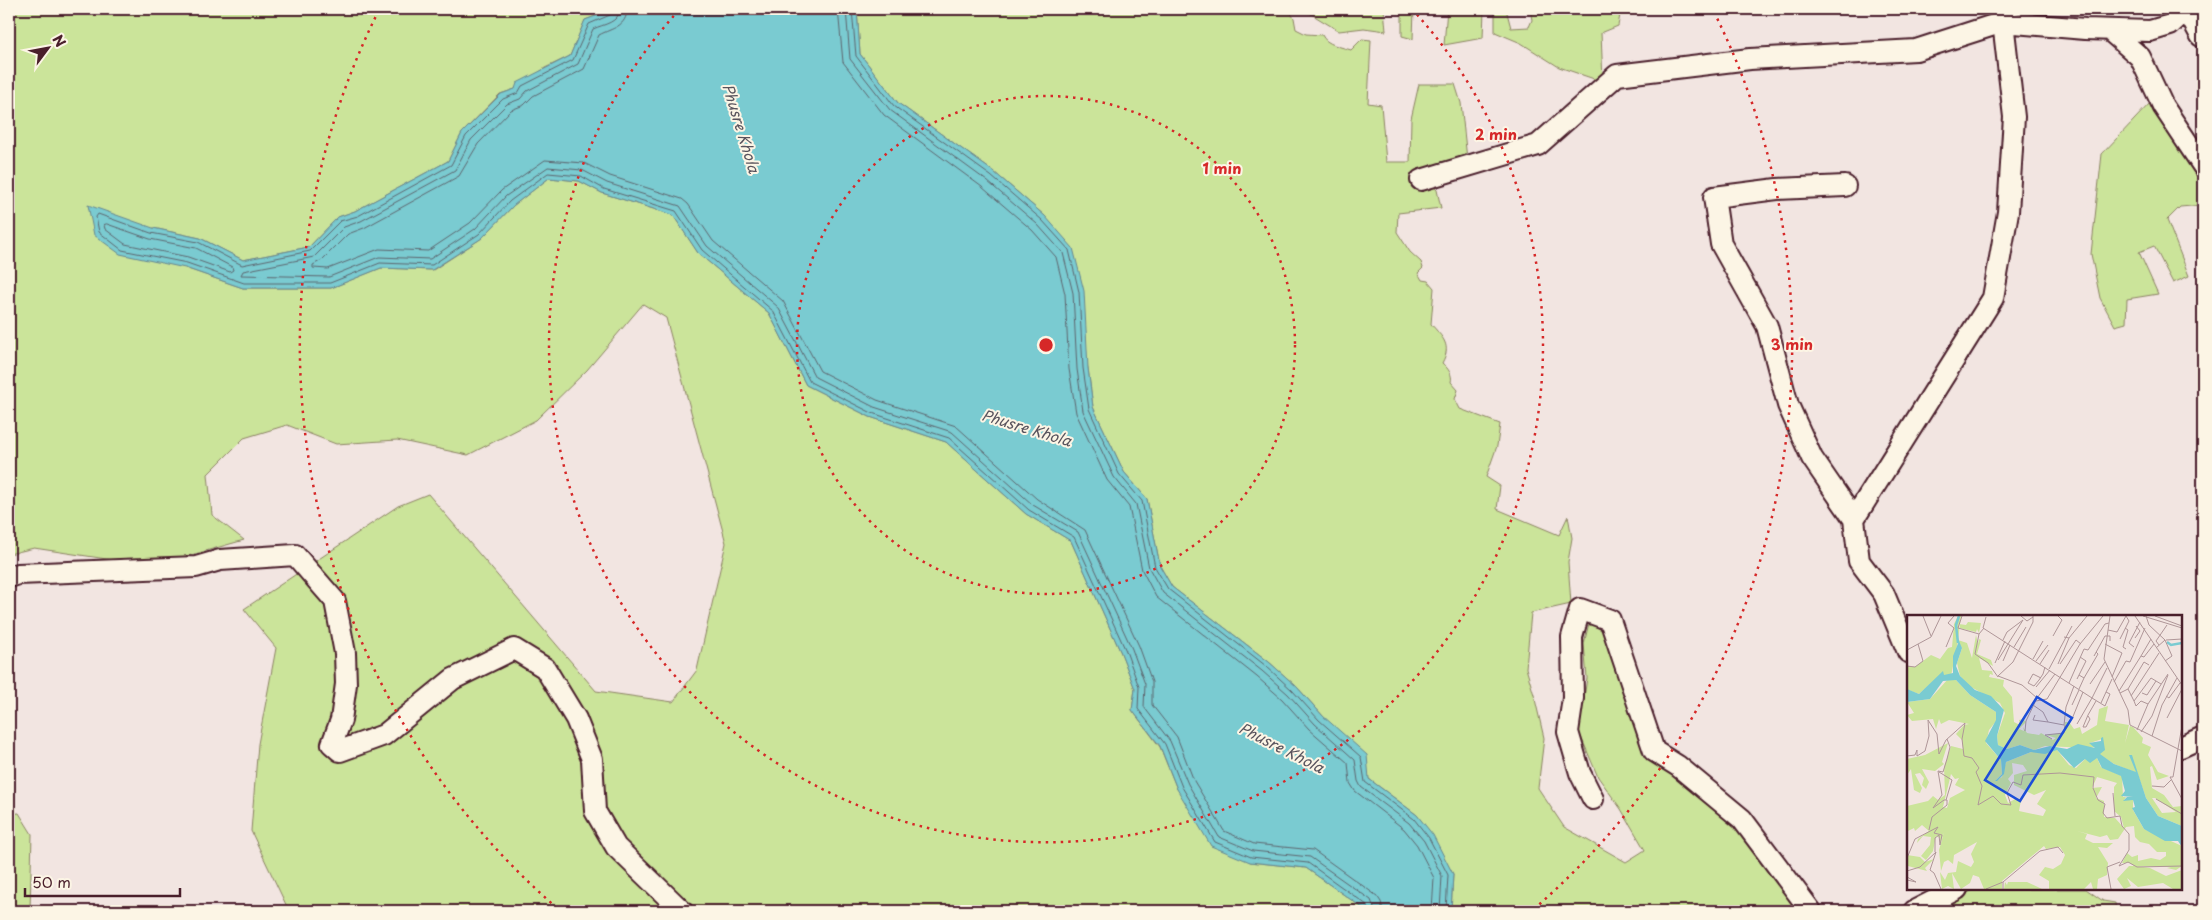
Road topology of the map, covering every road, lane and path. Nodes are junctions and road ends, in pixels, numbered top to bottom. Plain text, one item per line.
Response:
1 (2187, 9) edge
2 (2003, 22) junction
3 (2109, 30) junction
4 (2203, 37) edge
5 (2203, 166) edge
6 (1421, 180) dead end
7 (1845, 186) dead end
8 (1854, 519) junction
9 (9, 577) edge
10 (1907, 650) edge
11 (2203, 737) edge
12 (2182, 747) edge
13 (1593, 799) dead end
14 (1955, 890) edge
15 (682, 911) edge
16 (1811, 911) edge
17 (1914, 911) edge

1 - 3 street
1 - 4 street
2 - 3 street
2 - 6 street
2 - 8 street
3 - 5 street
7 - 8 street
8 - 10 street
9 - 15 street
11 - 12 street
13 - 16 street
14 - 17 street

